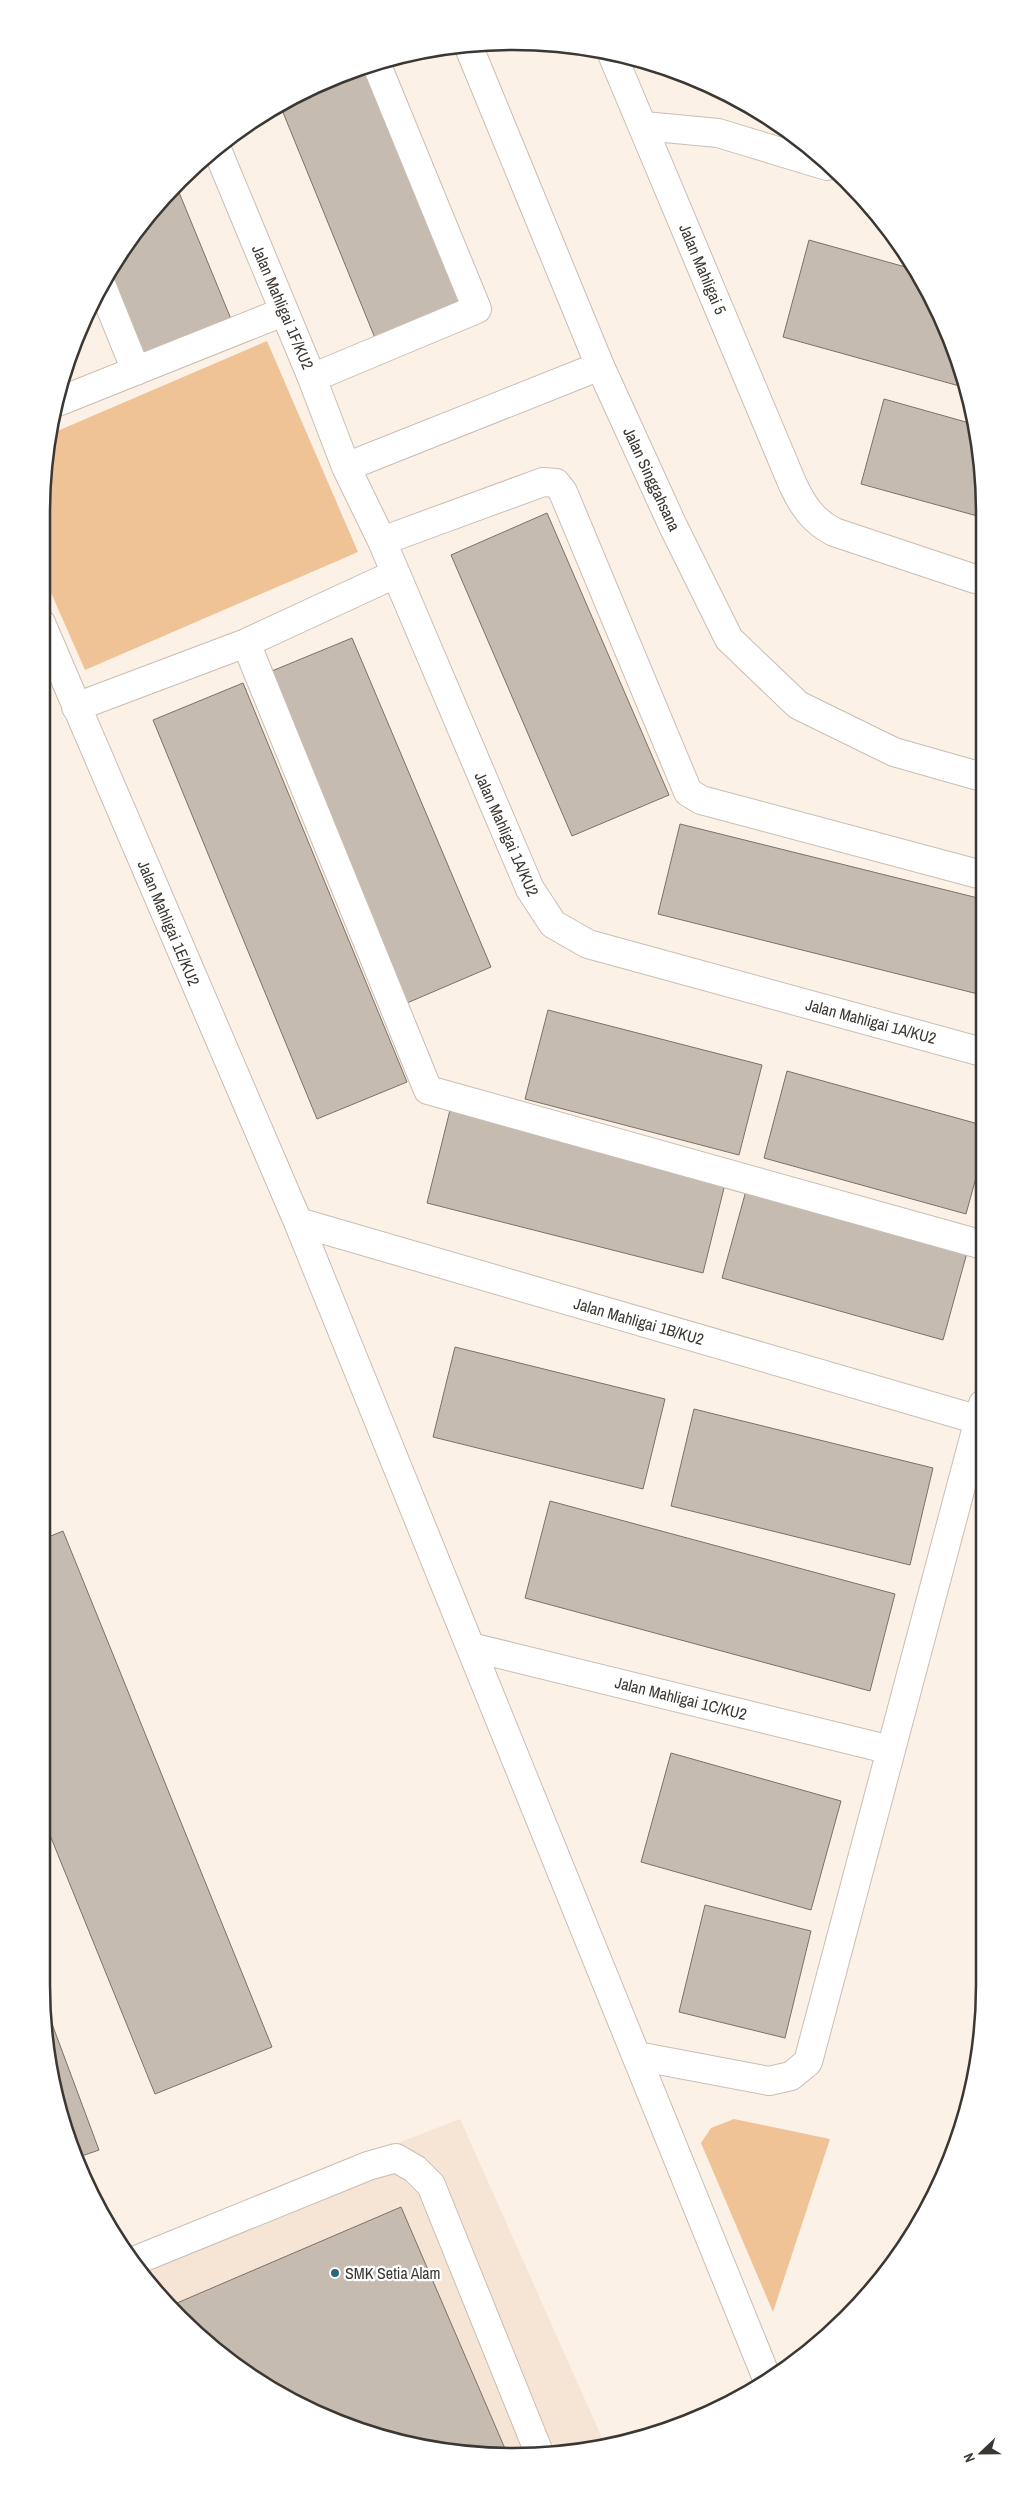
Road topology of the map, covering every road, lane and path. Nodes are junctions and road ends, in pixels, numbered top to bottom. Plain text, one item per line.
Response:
1 (471, 52) edge
2 (616, 62) edge
3 (379, 70) edge
4 (644, 126) junction
5 (219, 156) edge
6 (815, 162) edge
7 (105, 294) edge
8 (283, 312) junction
9 (600, 366) junction
10 (136, 371) junction
11 (312, 378) junction
12 (65, 399) edge
13 (346, 467) junction
14 (382, 541) junction
15 (395, 574) junction
16 (976, 579) edge
17 (246, 643) junction
18 (50, 645) edge
19 (76, 708) junction
20 (976, 775) edge
21 (976, 873) edge
22 (976, 1050) edge
23 (298, 1222) junction
24 (976, 1243) edge
25 (976, 1411) edge
26 (976, 1431) edge
27 (471, 1647) junction
28 (891, 1750) junction
29 (637, 2056) junction
30 (140, 2259) edge
31 (765, 2373) edge
32 (537, 2447) edge

1 - 9 street, Jalan Singgahsana
2 - 4 street, Jalan Mahligai 5
3 - 11 street
4 - 6 street
4 - 16 street, Jalan Mahligai 5
5 - 8 street, Jalan Mahligai 1F/KU2
7 - 10 street
8 - 10 street
8 - 11 street, Jalan Mahligai 1F/KU2
9 - 13 street
9 - 20 street, Jalan Singgahsana
10 - 12 street
11 - 13 street, Jalan Mahligai 1F/KU2
13 - 14 street, Jalan Mahligai 1A/KU2
14 - 15 street, Jalan Mahligai 1A/KU2
14 - 21 street
15 - 17 street
15 - 22 street, Jalan Mahligai 1A/KU2
17 - 19 street
17 - 24 street
18 - 19 street, Jalan Mahligai 1E/KU2
19 - 23 street, Jalan Mahligai 1E/KU2
23 - 25 street, Jalan Mahligai 1B/KU2
23 - 27 street, Jalan Mahligai 1E/KU2
26 - 28 street
27 - 28 street, Jalan Mahligai 1C/KU2
27 - 29 street, Jalan Mahligai 1E/KU2
28 - 29 street
29 - 31 street, Jalan Mahligai 1E/KU2
30 - 32 street

